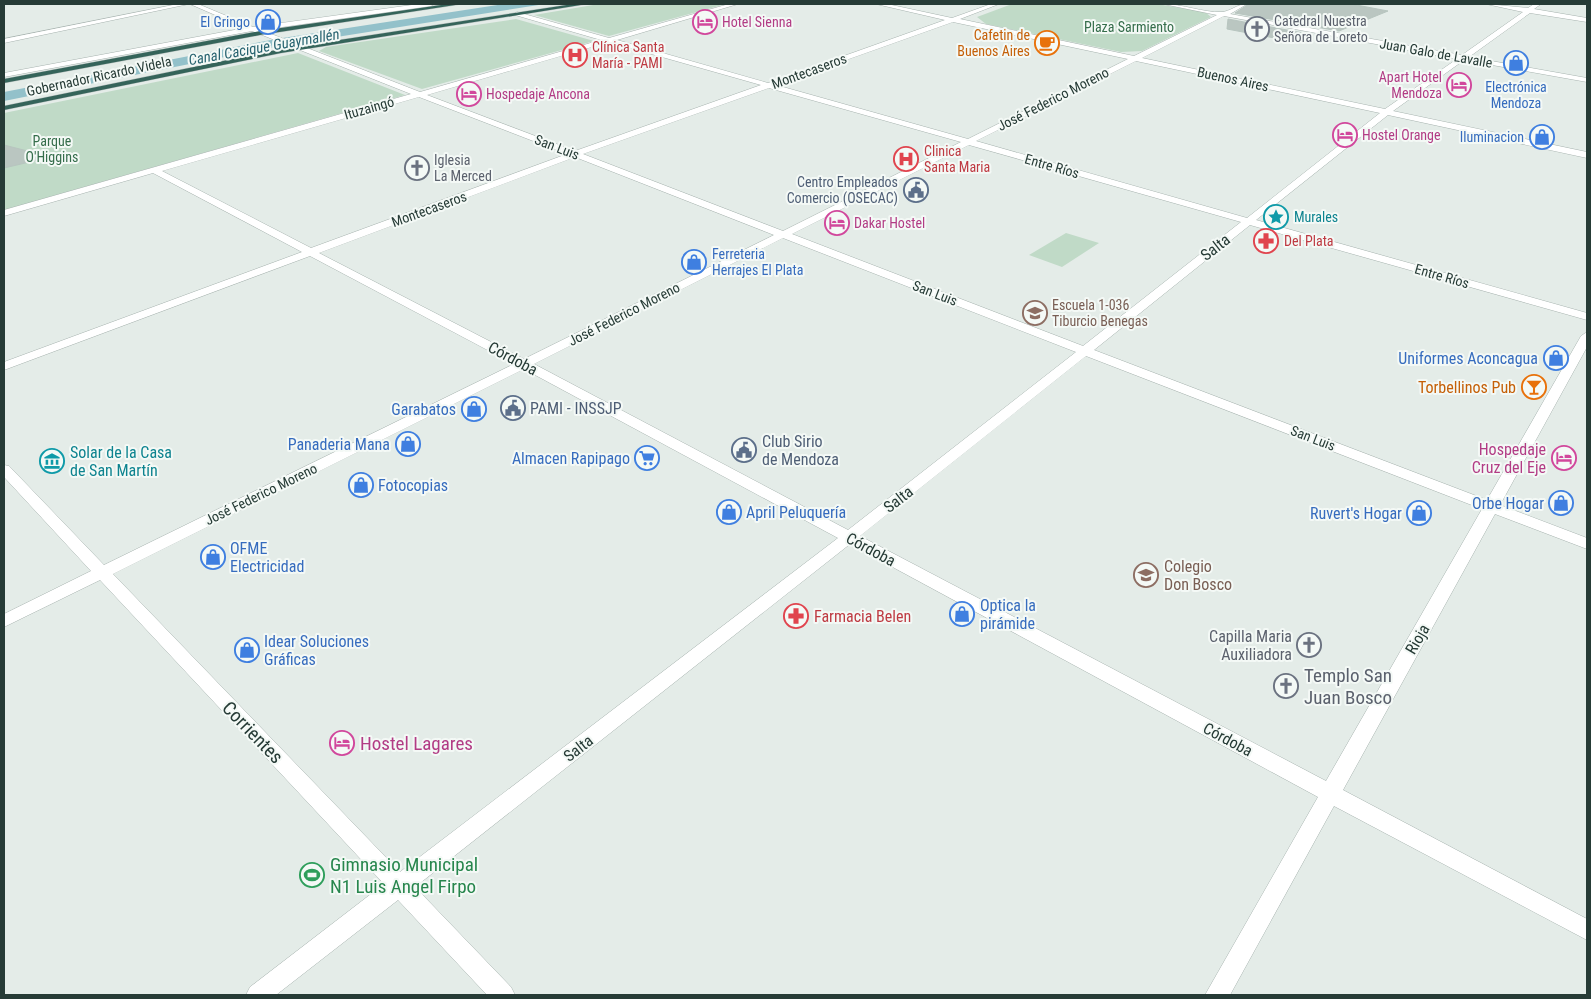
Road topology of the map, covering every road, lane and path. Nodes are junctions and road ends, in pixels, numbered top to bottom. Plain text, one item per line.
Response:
1 (186, 4) edge
2 (192, 4) edge
3 (431, 4) edge
4 (459, 4) edge
5 (584, 4) edge
6 (735, 4) edge
7 (879, 4) edge
8 (996, 4) edge
9 (1166, 4) edge
10 (1244, 4) edge
11 (1489, 4) edge
12 (1534, 7) edge
13 (517, 14) junction
14 (1223, 14) junction
15 (953, 19) junction
16 (1587, 20) edge
17 (251, 29) junction
18 (260, 33) junction
19 (606, 40) junction
20 (4, 41) edge
21 (286, 43) junction
22 (1135, 58) junction
23 (1465, 58) junction
24 (4, 75) edge
25 (1587, 80) edge
26 (4, 81) edge
27 (768, 86) junction
28 (419, 94) junction
29 (4, 108) edge
30 (1387, 112) junction
31 (966, 142) junction
32 (576, 154) junction
33 (1587, 155) edge
34 (152, 170) junction
35 (4, 213) edge
36 (1248, 221) junction
37 (782, 234) junction
38 (311, 253) junction
39 (1587, 316) edge
40 (1587, 336) edge
41 (1085, 350) junction
42 (524, 364) junction
43 (4, 366) edge
44 (4, 468) edge
45 (1492, 507) junction
46 (849, 537) junction
47 (1587, 544) edge
48 (101, 573) junction
49 (4, 621) edge
50 (1329, 793) junction
51 (400, 886) junction
52 (1587, 930) edge
53 (258, 995) edge
54 (503, 995) edge
55 (1217, 995) edge

1 - 20 street
2 - 17 street, San Luis
3 - 17 street
4 - 18 highway, Gobernador Ricardo Videla
5 - 13 highway, Gobernador Ricardo Videla
6 - 19 street, Ituzaingó
7 - 15 street, Buenos Aires
8 - 15 street, Montecaseros
9 - 14 street, Juan Galo de Lavalle
10 - 14 street, José Federico Moreno
11 - 12 street
12 - 16 street
12 - 23 street, Salta
13 - 19 street, Entre Ríos
13 - 21 highway, Gobernador Ricardo Videla
14 - 22 street, José Federico Moreno
14 - 23 street, Juan Galo de Lavalle
15 - 22 street, Buenos Aires
15 - 27 street, Montecaseros
17 - 18 street, San Luis
17 - 24 street
18 - 21 street, San Luis
18 - 26 highway, Gobernador Ricardo Videla
19 - 27 street, Entre Ríos
19 - 28 street, Ituzaingó
21 - 28 street, San Luis
21 - 29 highway, Gobernador Ricardo Videla
22 - 30 street, Buenos Aires
22 - 31 street, José Federico Moreno
23 - 25 street, Juan Galo de Lavalle
23 - 30 street, Salta
27 - 31 street, Entre Ríos
27 - 32 street, Montecaseros
28 - 32 street, San Luis
28 - 34 street, Ituzaingó
30 - 33 street, Buenos Aires
30 - 36 street, Salta
31 - 36 street, Entre Ríos
31 - 37 street, José Federico Moreno
32 - 37 street, San Luis
32 - 38 street, Montecaseros
34 - 35 street, Ituzaingó
34 - 38 street, Córdoba
36 - 39 street, Entre Ríos
36 - 41 street, Salta
37 - 41 street, San Luis
37 - 42 street, José Federico Moreno
38 - 42 street, Córdoba
38 - 43 street, Montecaseros
40 - 45 street, Rioja
41 - 45 street, San Luis
41 - 46 street, Salta
42 - 46 street, Córdoba
42 - 48 street, José Federico Moreno
44 - 48 street, Corrientes
45 - 47 street, San Luis
45 - 50 street, Rioja
46 - 50 street, Córdoba
46 - 51 street, Salta
48 - 49 street, José Federico Moreno
48 - 51 street, Corrientes
50 - 52 street, Córdoba
50 - 55 street, Rioja
51 - 53 street, Salta
51 - 54 street, Corrientes

